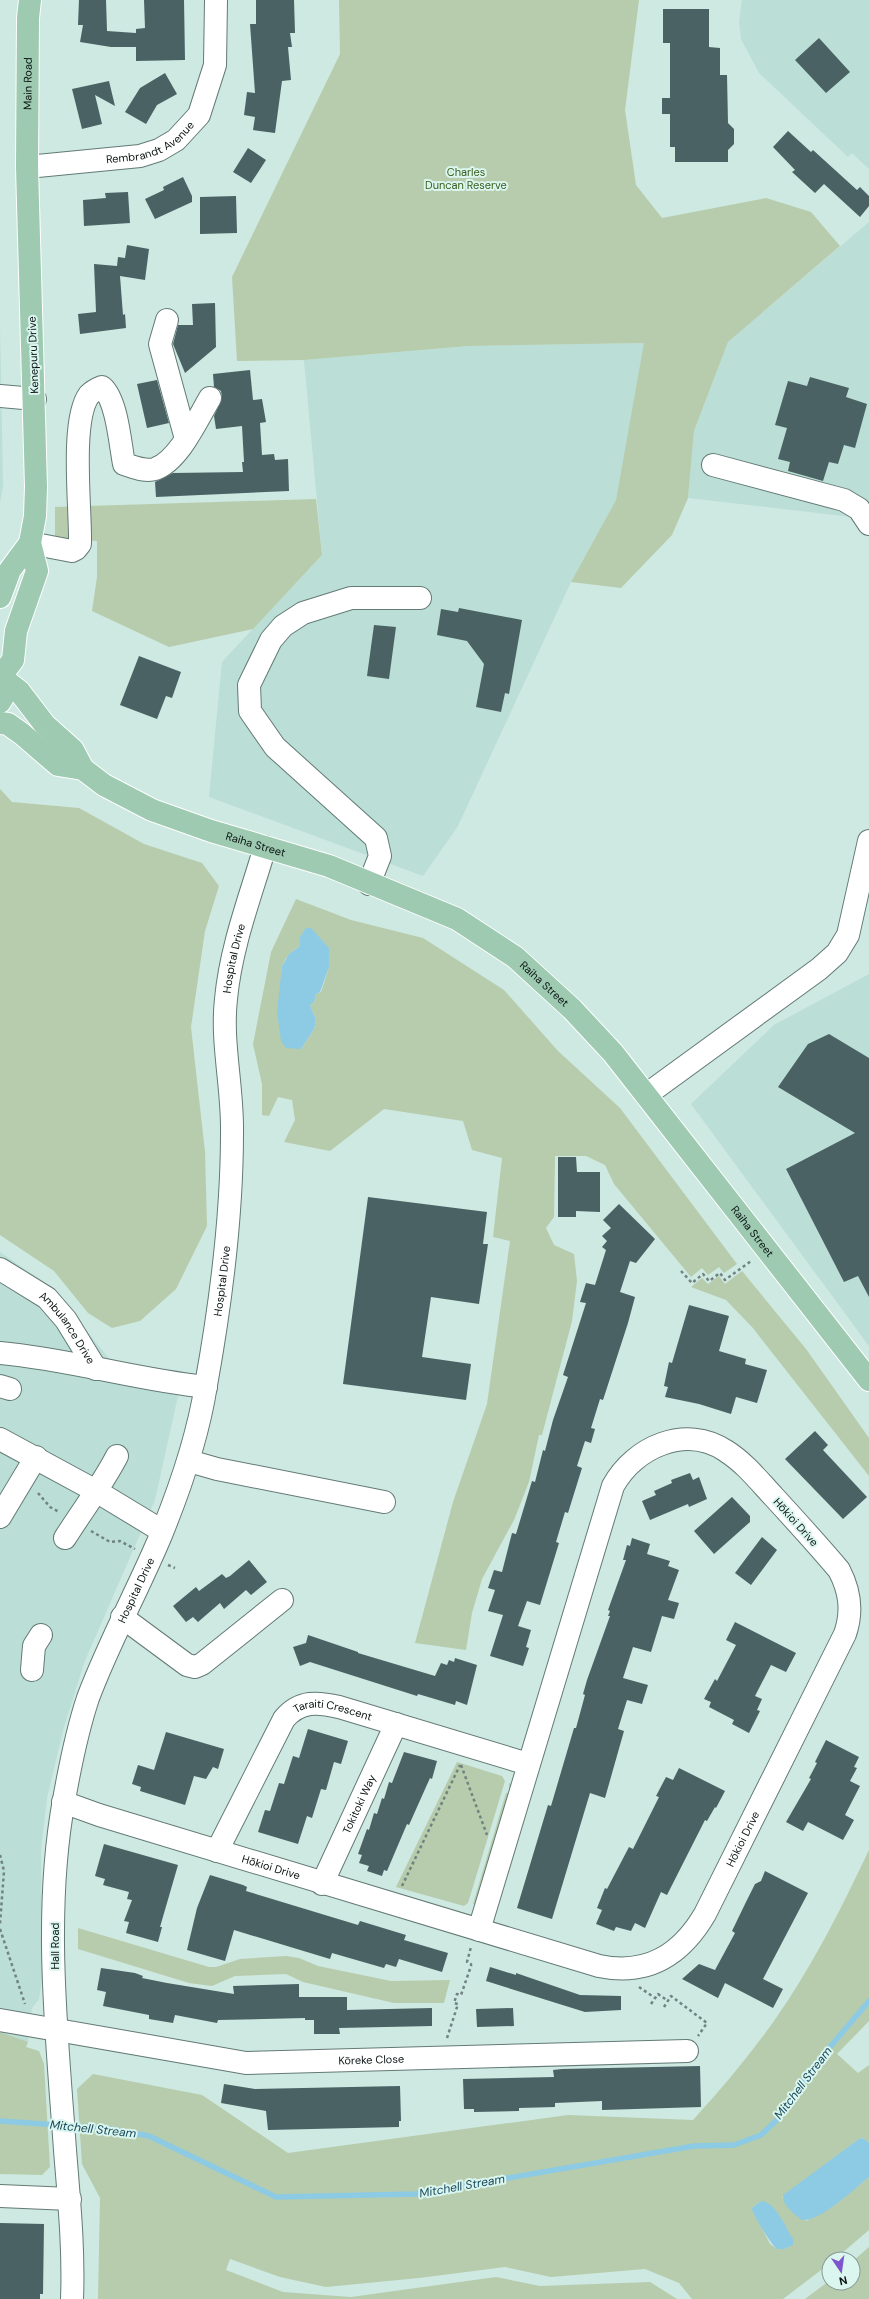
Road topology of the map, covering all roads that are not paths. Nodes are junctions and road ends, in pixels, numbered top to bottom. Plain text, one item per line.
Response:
1 (30, 0) edge
2 (216, 0) edge
3 (27, 168) junction
4 (167, 320) dead end
5 (0, 396) edge
6 (210, 398) dead end
7 (35, 399) junction
8 (186, 439) junction
9 (713, 465) dead end
10 (869, 524) edge
11 (30, 542) junction
12 (0, 597) edge
13 (420, 598) dead end
14 (3, 674) edge
15 (0, 702) edge
16 (0, 723) edge
17 (83, 770) junction
18 (869, 841) edge
19 (265, 847) junction
20 (369, 884) junction
21 (646, 1095) junction
22 (0, 1269) edge
23 (0, 1353) edge
24 (96, 1369) junction
25 (869, 1380) edge
26 (206, 1387) junction
27 (0, 1439) edge
28 (117, 1456) dead end
29 (36, 1458) junction
30 (189, 1461) junction
31 (96, 1491) junction
32 (384, 1502) dead end
33 (4, 1518) edge
34 (162, 1531) junction
35 (65, 1538) dead end
36 (282, 1600) dead end
37 (122, 1617) junction
38 (41, 1634) dead end
39 (32, 1670) dead end
40 (89, 1696) joint
41 (396, 1724) junction
42 (528, 1764) junction
43 (63, 1802) junction
44 (217, 1851) junction
45 (322, 1884) junction
46 (475, 1940) junction
47 (0, 2020) edge
48 (58, 2030) junction
49 (687, 2051) road end
50 (0, 2196) edge
51 (70, 2199) junction
52 (72, 2299) edge

1 - 3 main road, Main Road
2 - 3 street, Rembrandt Avenue
3 - 7 main road, Kenepuru Drive
4 - 8 street
5 - 7 street
6 - 8 street
7 - 11 main road, Kenepuru Drive
8 - 11 street
9 - 10 street
11 - 12 main road, Kenepuru Drive
11 - 14 main road, Kenepuru Drive
13 - 20 street
14 - 15 main road, Kenepuru Drive
14 - 17 main road, Raiha Street
16 - 17 main road, Raiha Street
17 - 19 main road, Raiha Street
18 - 21 street
19 - 20 main road, Raiha Street
19 - 26 street, Hospital Drive
20 - 21 main road, Raiha Street
21 - 25 main road, Raiha Street
22 - 24 street, Ambulance Drive
23 - 24 street
24 - 26 street, Ambulance Drive
26 - 30 street, Hospital Drive
27 - 29 street
28 - 31 street
29 - 31 street
29 - 33 street
30 - 32 street
30 - 34 street, Hospital Drive
31 - 34 street
31 - 35 street
34 - 37 street, Hospital Drive
36 - 37 street
37 - 40 street, Hospital Drive
38 - 39 street
40 - 43 street, Hall Road
41 - 42 street, Taraiti Crescent
41 - 44 street, Taraiti Crescent
41 - 45 street, Tokitoki Way
42 - 46 street, Hōkioi Drive
42 - 46 street, Hōkioi Drive
43 - 44 street, Hōkioi Drive
43 - 48 street, Hall Road
44 - 45 street, Hōkioi Drive
45 - 46 street, Hōkioi Drive
47 - 48 street, Kōreke Close
48 - 49 street, Kōreke Close
48 - 51 street, Hall Road
50 - 51 street
51 - 52 street, Hall Road

